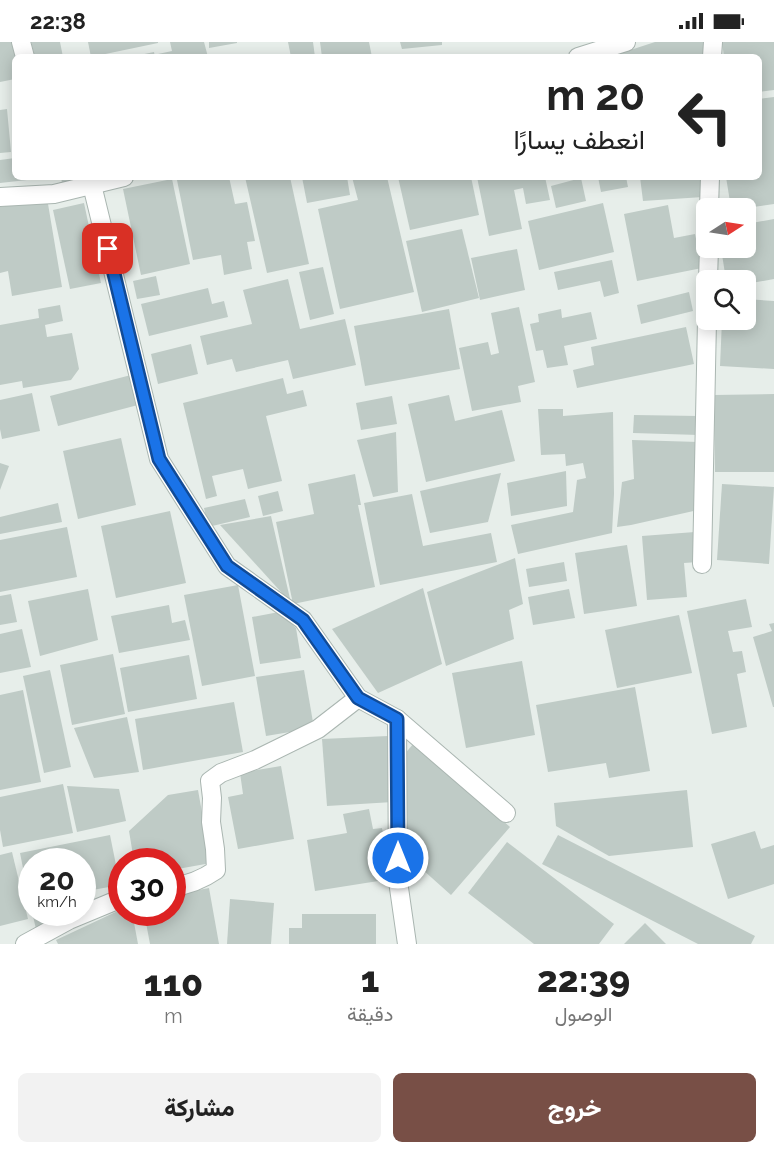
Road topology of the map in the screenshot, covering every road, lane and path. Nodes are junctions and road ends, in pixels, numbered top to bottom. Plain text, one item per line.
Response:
1 (626, 42) edge
2 (588, 54) edge
3 (112, 180) edge
4 (710, 180) edge
5 (52, 185) edge
6 (92, 185) junction
7 (0, 197) edge
8 (709, 198) edge
9 (707, 330) edge
10 (702, 564) dead end
11 (358, 698) junction
12 (397, 719) junction
13 (506, 813) dead end
14 (186, 885) edge
15 (108, 904) edge
16 (25, 944) edge
17 (407, 944) edge

1 - 2 street
3 - 6 street
4 - 8 street
5 - 6 street
5 - 7 street
6 - 11 street
9 - 10 street
11 - 12 street
11 - 14 street
12 - 13 street
12 - 17 street
15 - 16 street

